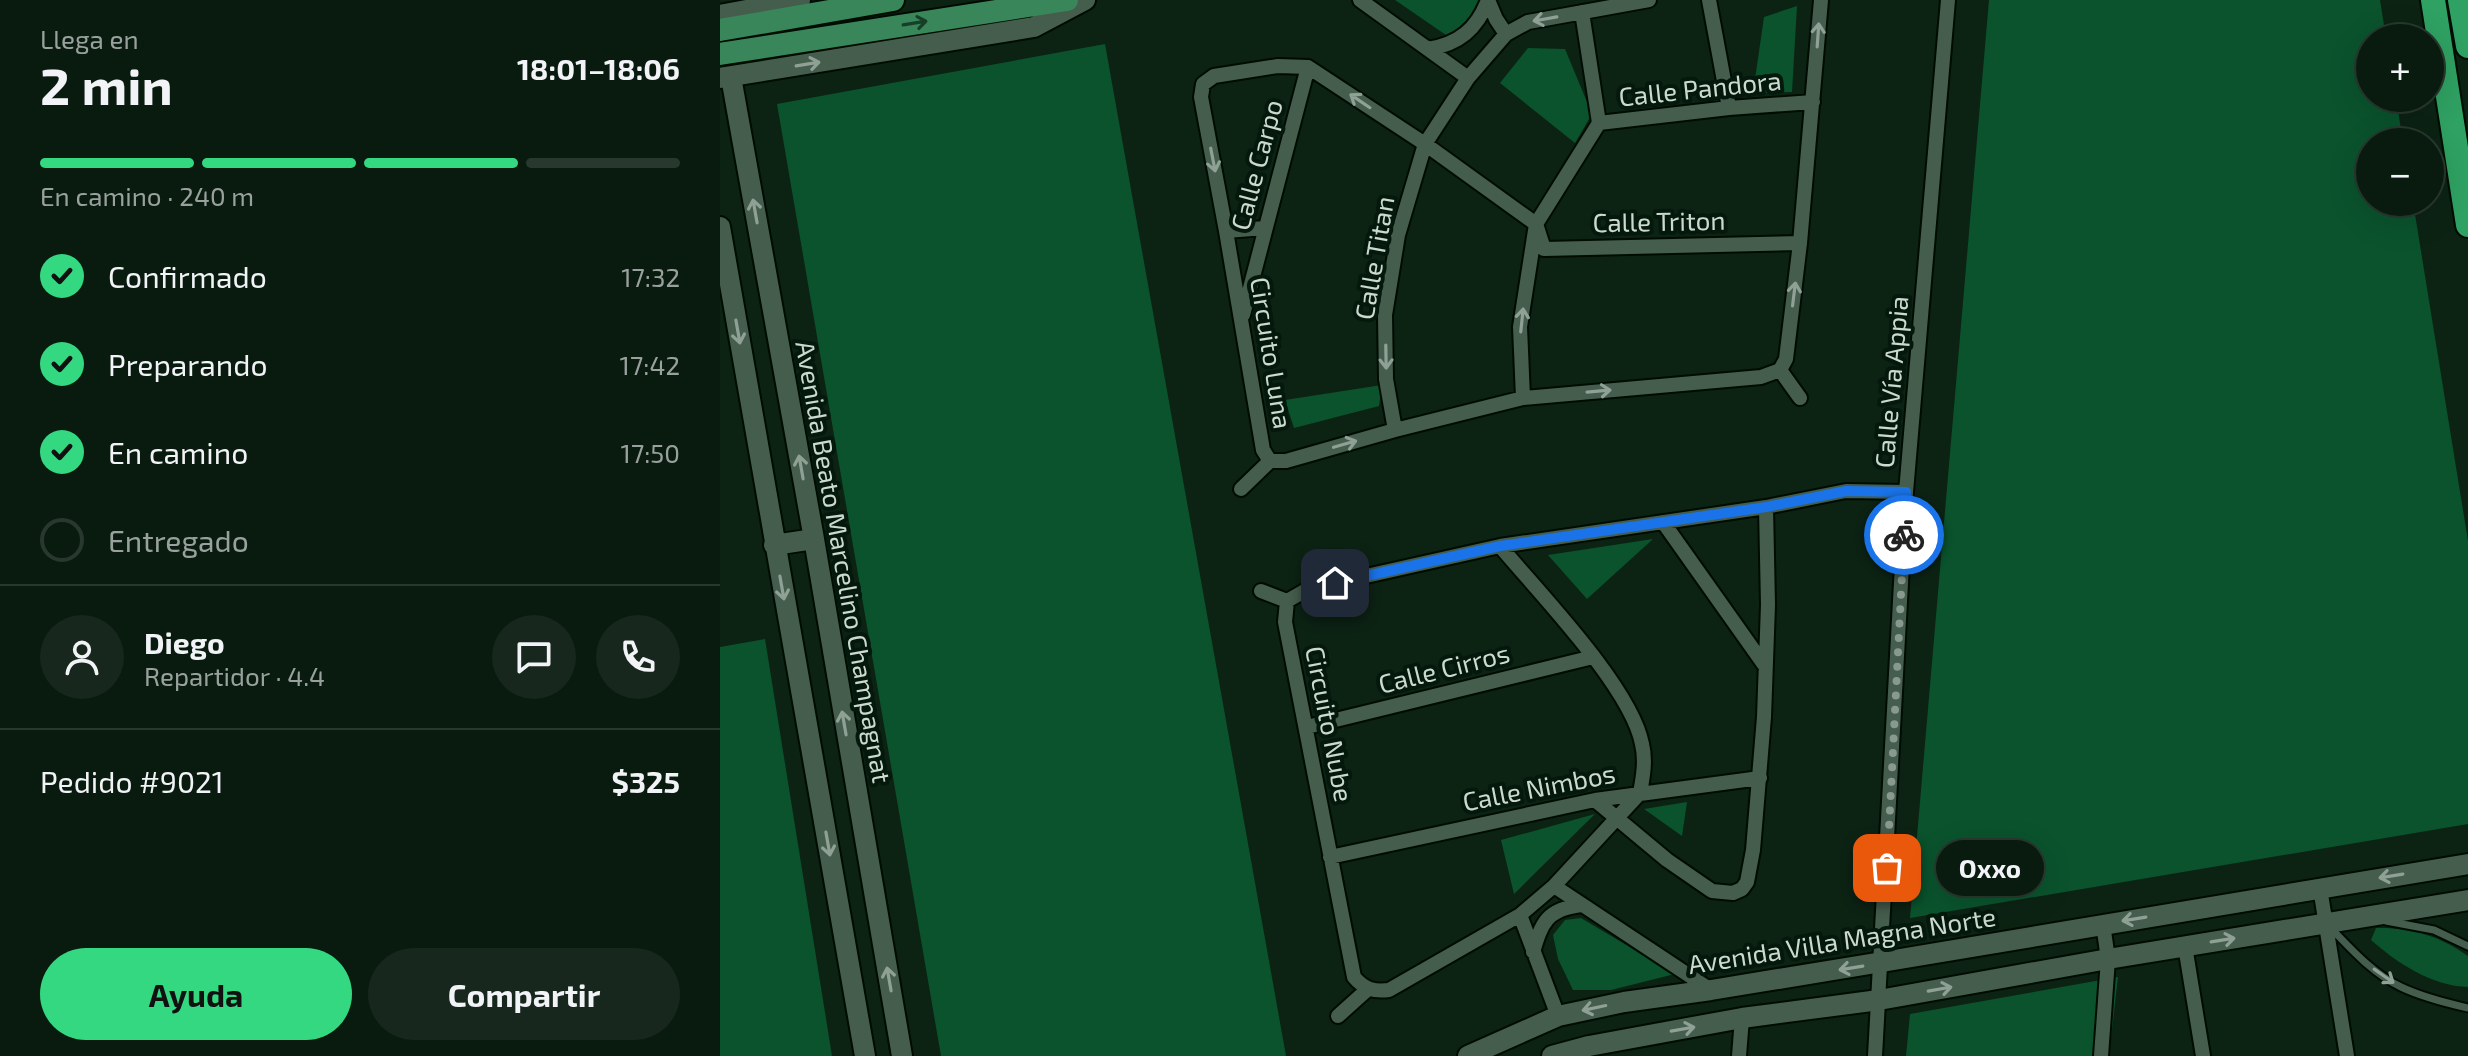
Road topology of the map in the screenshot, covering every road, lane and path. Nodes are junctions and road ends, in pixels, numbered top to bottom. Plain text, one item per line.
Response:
1 (800, 0) edge
2 (893, 0) edge
3 (1067, 0) edge
4 (1085, 0) edge
5 (1360, 0) edge
6 (1488, 0) edge
7 (1649, 0) edge
8 (1709, 0) edge
9 (1821, 0) edge
10 (1948, 0) edge
11 (2433, 0) edge
12 (2460, 0) edge
13 (1582, 12) junction
14 (720, 15) edge
15 (720, 30) edge
16 (1506, 34) junction
17 (2468, 46) edge
18 (1428, 49) junction
19 (720, 54) edge
20 (1308, 67) junction
21 (725, 77) edge
22 (1468, 78) junction
23 (1813, 102) junction
24 (1729, 108) junction
25 (1599, 123) junction
26 (1425, 144) junction
27 (1536, 224) junction
28 (2468, 225) edge
29 (720, 227) edge
30 (1265, 228) junction
31 (1226, 231) junction
32 (1800, 243) junction
33 (1241, 321) junction
34 (1780, 370) junction
35 (1523, 398) junction
36 (1800, 398) dead end
37 (1395, 430) junction
38 (1270, 461) junction
39 (1241, 489) dead end
40 (1906, 492) junction
41 (1766, 507) junction
42 (1663, 522) junction
43 (814, 539) junction
44 (774, 545) junction
45 (1500, 546) junction
46 (1261, 591) dead end
47 (1287, 601) junction
48 (1593, 657) junction
49 (1765, 666) junction
50 (835, 672) junction
51 (798, 679) junction
52 (1307, 727) junction
53 (1760, 778) junction
54 (1640, 793) junction
55 (1595, 800) junction
56 (1616, 820) junction
57 (1330, 857) junction
58 (2468, 864) edge
59 (1554, 886) junction
60 (2320, 888) junction
61 (2468, 900) edge
62 (1582, 905) junction
63 (1520, 915) junction
64 (2360, 917) junction
65 (2103, 924) junction
66 (2327, 924) junction
67 (2185, 946) junction
68 (2468, 946) edge
69 (1533, 953) junction
70 (2108, 959) junction
71 (1882, 962) junction
72 (1368, 989) junction
73 (1711, 990) junction
74 (1879, 1000) junction
75 (2468, 1008) edge
76 (1338, 1016) dead end
77 (1558, 1016) junction
78 (1742, 1018) junction
79 (865, 1056) edge
80 (902, 1056) edge
81 (1468, 1056) edge
82 (1552, 1056) edge
83 (1739, 1056) edge
84 (1875, 1056) edge
85 (2101, 1056) edge
86 (2203, 1056) edge
87 (2347, 1056) edge

1 - 14 street
2 - 15 main road
19 -> 3 main road
21 -> 4 street
5 - 18 street
6 - 16 street
6 - 18 street
7 - 13 street
8 - 24 street
23 -> 9 street
10 - 40 street, Calle Vía Appia
11 - 28 highway
12 - 17 highway
13 -> 16 street
13 - 25 street
16 - 22 street
18 - 22 street
26 -> 20 street
20 - 30 street, Calle Carpo
20 -> 31 street, Circuito Luna
43 -> 21 street, Avenida Beato Marcelino Champagnat
22 - 26 street
23 - 24 street, Calle Pandora
23 - 32 street
24 - 25 street, Calle Pandora
25 - 27 street, Calle Pandora
26 - 27 street
26 -> 37 street, Calle Titan
27 - 32 street, Calle Triton
35 -> 27 street, Calle Pandora
29 -> 44 street
30 - 31 street
30 - 33 street, Calle Carpo
31 - 33 street, Circuito Luna
34 -> 32 street
33 - 38 street, Circuito Luna
35 -> 34 street, Circuito Luna
34 - 36 street
35 - 37 street, Circuito Luna
38 -> 37 street, Circuito Luna
38 - 39 street
40 - 41 street
40 - 71 street, Calle Vía Appia
41 - 42 street
41 - 49 street
42 - 45 street
42 - 49 street
43 - 44 street
43 - 50 street, Avenida Beato Marcelino Champagnat
44 -> 51 street
45 - 47 street
45 - 48 street
46 - 47 street
47 - 52 street, Circuito Nube
48 - 52 street, Calle Cirros
48 - 54 street
49 - 53 street
50 - 51 street
80 -> 50 street, Avenida Beato Marcelino Champagnat
51 -> 79 street
52 - 57 street, Circuito Nube
53 - 54 street, Calle Nimbos
53 - 56 street
54 - 55 street, Calle Nimbos
54 - 56 street
55 - 56 street
55 - 57 street, Calle Nimbos
56 - 59 street
57 - 72 street, Circuito Nube
58 -> 60 street, Avenida Villa Magna Norte
59 - 62 street
59 - 63 street
60 -> 65 street, Avenida Villa Magna Norte
60 - 66 street
61 - 64 street
62 - 69 street
62 - 73 street
63 - 69 street
63 - 72 street
64 - 66 street
64 - 68 lane
65 - 70 street
65 - 71 street, Avenida Villa Magna Norte
67 -> 66 street
66 -> 75 lane
66 - 87 street
67 - 70 street
67 - 86 street
69 - 77 street
74 -> 70 street
70 - 85 street
71 -> 73 street, Avenida Villa Magna Norte
71 - 74 street, Calle Vía Appia
72 - 76 street
73 -> 77 street, Avenida Villa Magna Norte
74 - 78 street
74 - 84 street, Calle Vía Appia
77 - 81 street, Avenida Villa Magna Norte
82 -> 78 street
78 - 83 street

